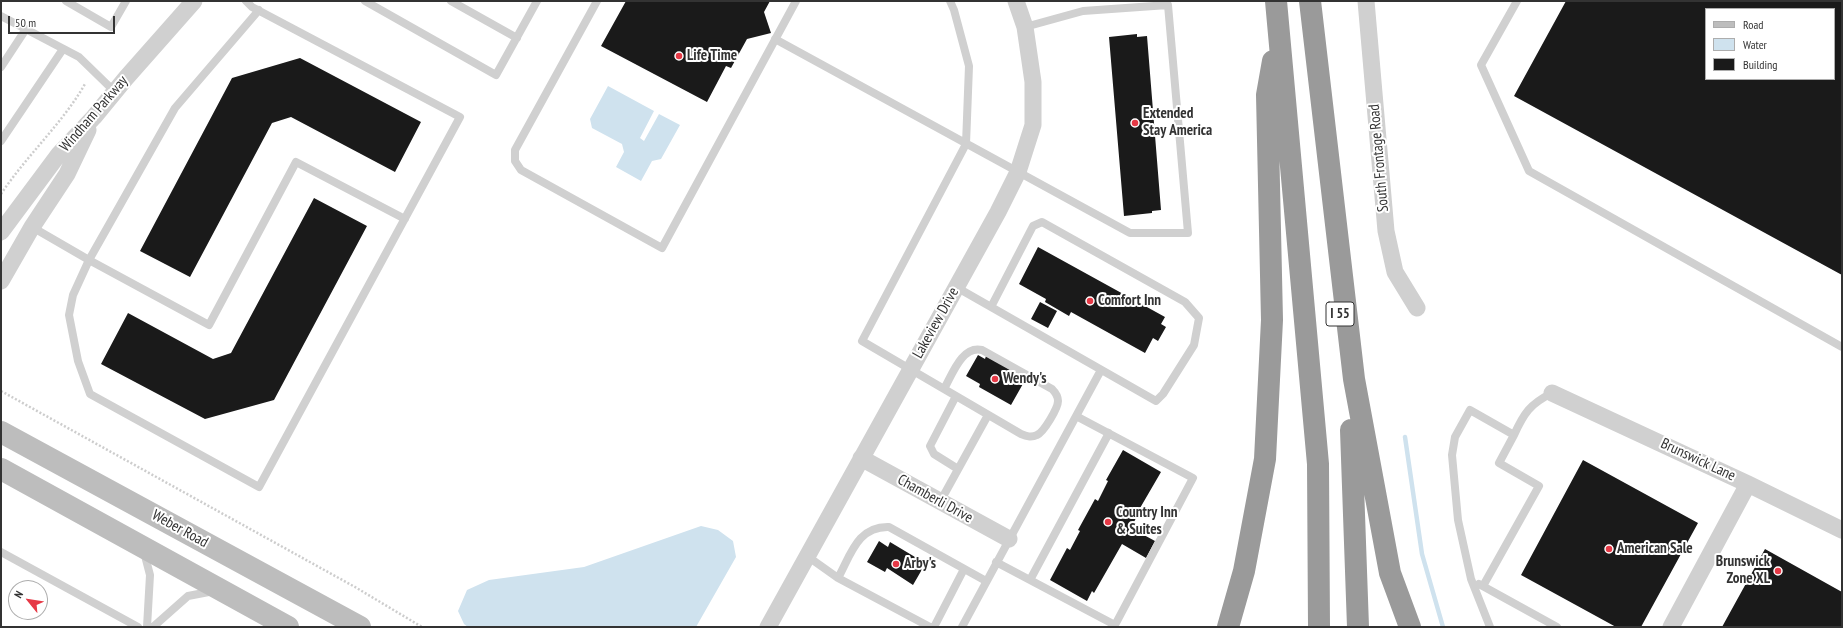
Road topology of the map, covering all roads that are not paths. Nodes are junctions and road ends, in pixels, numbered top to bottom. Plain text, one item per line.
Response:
1 (66, 1) edge
2 (126, 1) edge
3 (194, 1) edge
4 (246, 1) edge
5 (365, 1) edge
6 (451, 1) edge
7 (537, 1) edge
8 (597, 1) edge
9 (796, 1) edge
10 (950, 1) edge
11 (1016, 1) edge
12 (1276, 1) edge
13 (1310, 1) edge
14 (1366, 1) edge
15 (1517, 1) edge
16 (259, 10) junction
17 (1, 16) edge
18 (1025, 27) junction
19 (26, 29) junction
20 (1278, 32) junction
21 (517, 38) junction
22 (775, 39) junction
23 (63, 49) junction
24 (1, 67) edge
25 (115, 92) junction
26 (94, 117) junction
27 (1, 141) edge
28 (966, 144) junction
29 (1018, 172) junction
30 (405, 219) junction
31 (32, 227) junction
32 (1, 232) edge
33 (89, 260) junction
34 (1, 281) edge
35 (956, 287) junction
36 (991, 307) junction
37 (1417, 308) dead end
38 (1842, 347) edge
39 (911, 369) junction
40 (1101, 370) junction
41 (944, 389) junction
42 (1552, 393) joint
43 (956, 396) junction
44 (988, 416) junction
45 (1076, 416) junction
46 (1, 432) edge
47 (1108, 433) junction
48 (1514, 435) junction
49 (861, 458) junction
50 (958, 468) junction
51 (1, 469) edge
52 (1748, 484) junction
53 (940, 502) junction
54 (1842, 530) edge
55 (1009, 539) junction
56 (142, 546) junction
57 (1, 552) edge
58 (808, 556) junction
59 (996, 562) junction
60 (964, 569) junction
61 (838, 578) junction
62 (1030, 580) junction
63 (1471, 580) junction
64 (986, 581) junction
65 (1483, 586) junction
66 (232, 595) junction
67 (138, 627) edge
68 (147, 627) edge
69 (152, 627) edge
70 (288, 627) edge
71 (360, 627) edge
72 (768, 627) edge
73 (930, 627) edge
74 (934, 627) edge
75 (962, 627) edge
76 (1228, 627) edge
77 (1318, 627) edge
78 (1358, 627) edge
79 (1410, 627) edge
80 (1490, 627) edge
81 (1557, 627) edge
82 (1671, 627) edge

1 - 2 lane
3 - 25 street, Windham Parkway
4 - 16 lane
5 - 21 lane
6 - 21 lane
7 - 21 lane
8 - 22 lane
9 - 22 lane
10 - 28 lane
11 - 18 street, Lakeview Drive
12 - 20 highway, I 55
13 - 78 highway, I 55
13 - 79 highway
14 - 37 street, South Frontage Road
15 - 38 lane
16 - 30 lane
16 - 33 lane
17 - 19 lane
18 - 29 street, Lakeview Drive
18 - 29 lane
19 - 23 lane
19 - 24 lane
20 - 76 highway
20 - 77 highway, I 55
22 - 28 lane
23 - 25 lane
23 - 27 lane
25 - 26 street, Windham Parkway
26 - 31 street
26 - 32 street, Windham Parkway
28 - 29 lane
28 - 39 lane
29 - 35 street, Lakeview Drive
30 - 33 lane
30 - 33 lane
31 - 33 lane
31 - 34 street
35 - 36 lane
35 - 39 street, Lakeview Drive
36 - 40 lane
36 - 40 lane
39 - 41 lane
39 - 49 street, Lakeview Drive
40 - 45 lane
41 - 43 lane
41 - 44 lane
42 - 48 lane
42 - 52 street, Brunswick Lane
43 - 44 lane
43 - 50 lane
44 - 50 lane
45 - 47 lane
45 - 55 lane
46 - 71 main road, Weber Road
47 - 62 lane
47 - 62 lane
48 - 63 lane
48 - 65 lane
49 - 53 street, Chamberli Drive
49 - 58 street, Lakeview Drive
50 - 53 lane
51 - 56 main road
52 - 54 street, Brunswick Lane
52 - 82 street
53 - 55 street, Chamberli Drive
55 - 59 lane
56 - 66 main road
56 - 68 lane
57 - 67 lane
58 - 61 lane
58 - 72 street, Lakeview Drive
59 - 62 lane
59 - 64 lane
60 - 61 lane
60 - 64 lane
60 - 74 lane
61 - 73 lane
63 - 65 lane
63 - 80 lane
64 - 75 lane
65 - 81 lane
66 - 69 lane
66 - 70 main road

